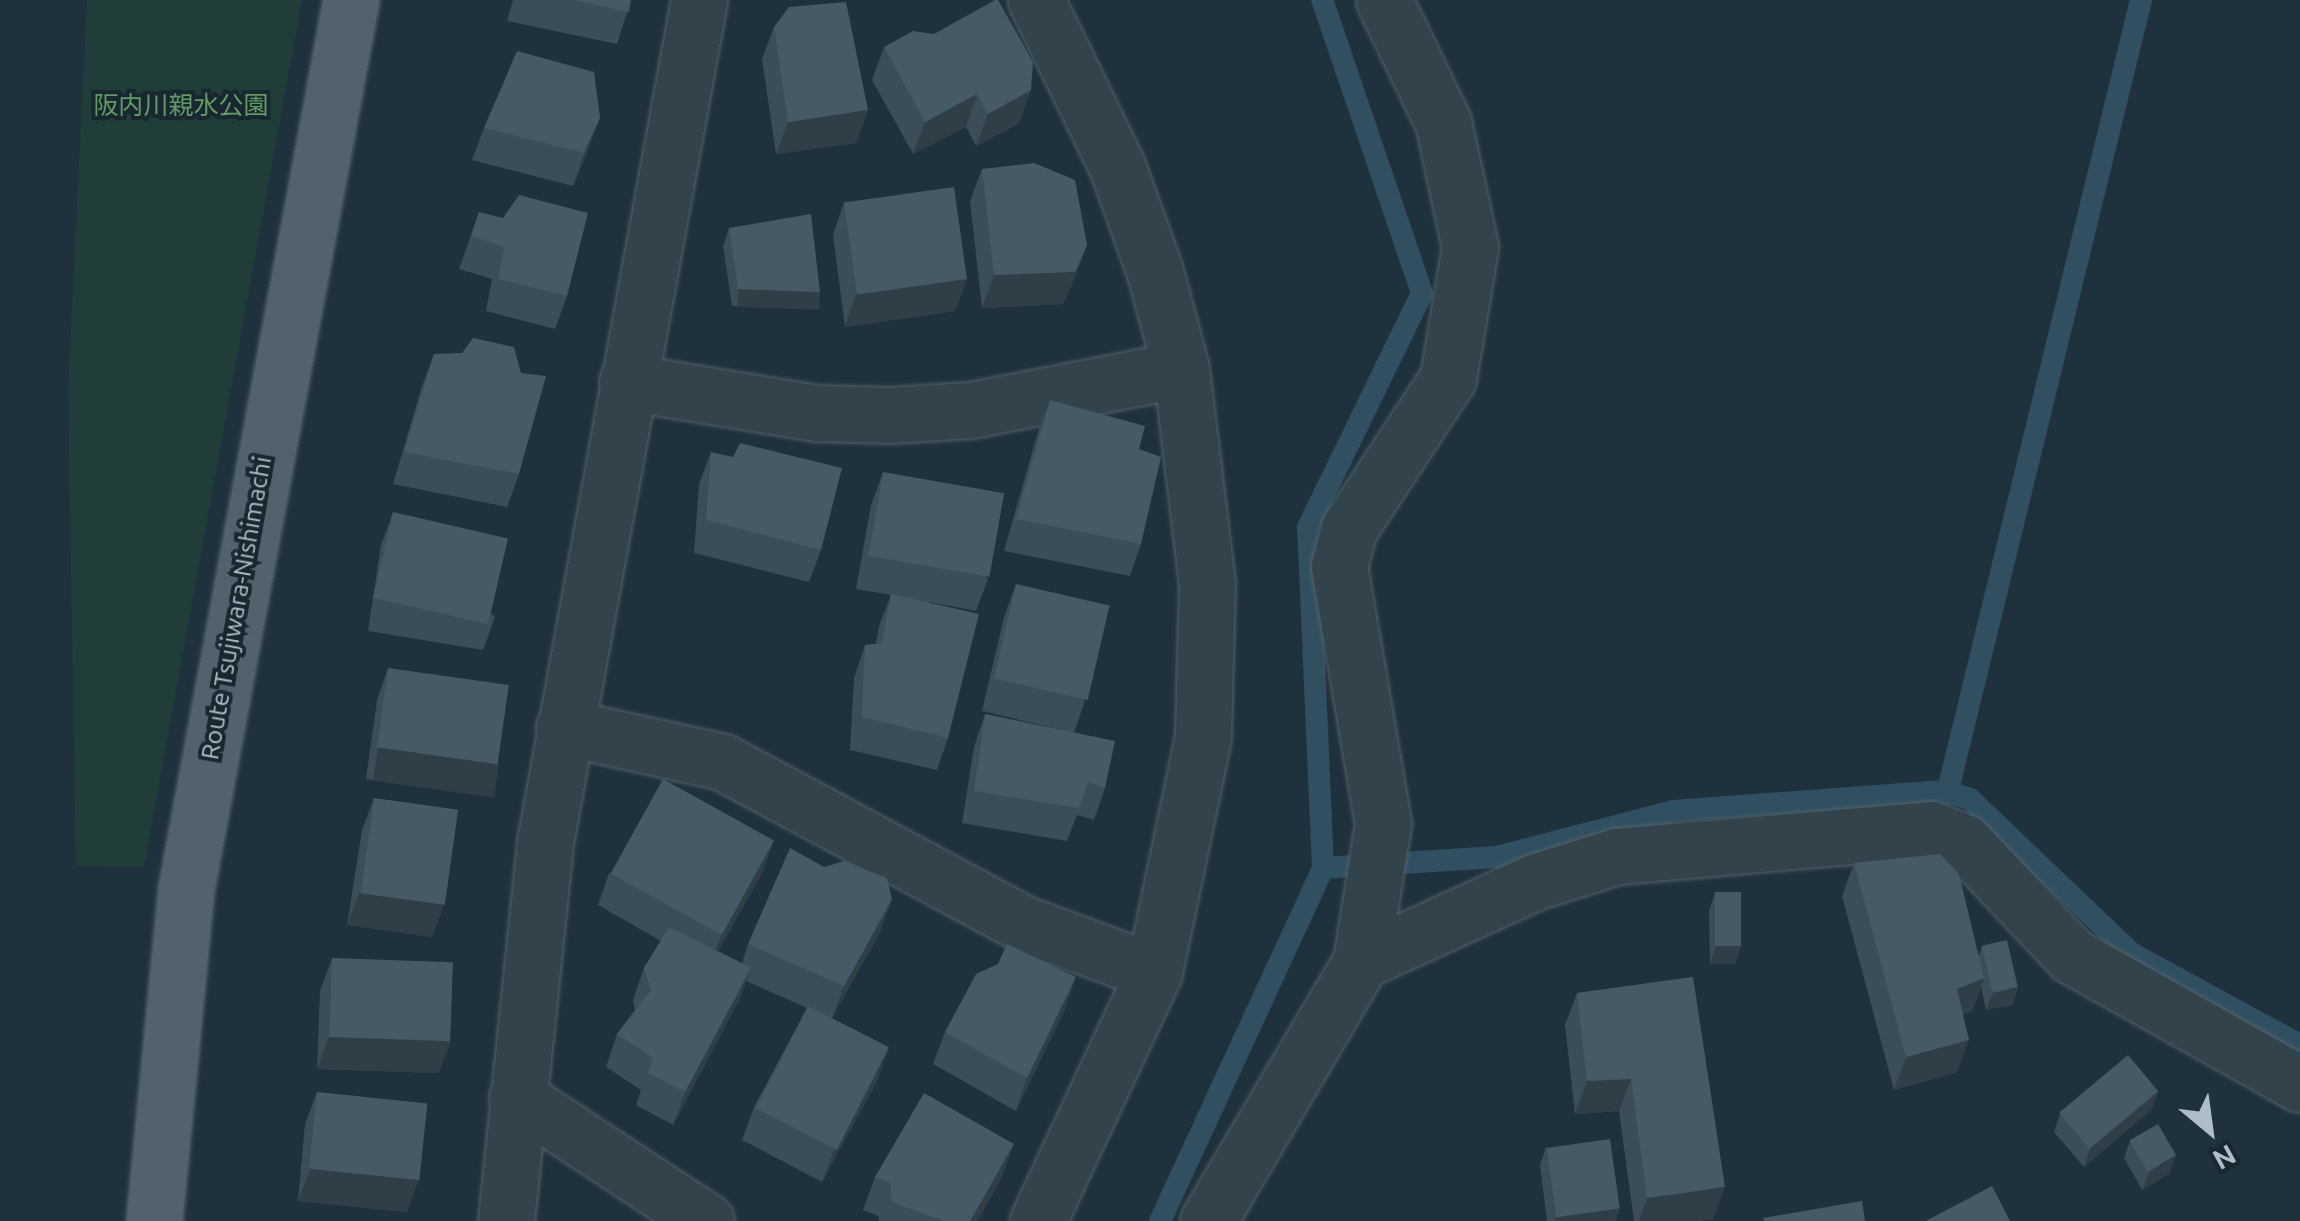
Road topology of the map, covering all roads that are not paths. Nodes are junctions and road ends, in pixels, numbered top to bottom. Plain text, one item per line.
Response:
1 (350, 0) edge
2 (700, 0) edge
3 (1036, 0) edge
4 (1384, 0) edge
5 (1181, 369) junction
6 (627, 382) junction
7 (564, 727) junction
8 (1361, 961) junction
9 (1154, 972) junction
10 (2300, 1084) edge
11 (517, 1097) junction
12 (154, 1221) edge
13 (506, 1221) edge
14 (706, 1221) edge
15 (1038, 1221) edge
16 (1208, 1221) edge

1 - 12 main road, Route Tsujiwara-Nishimachi
2 - 6 street
3 - 5 street
4 - 8 street
5 - 6 street
5 - 9 street
6 - 7 street
7 - 9 street
7 - 11 street
8 - 10 street
8 - 16 street
9 - 15 street
11 - 13 street
11 - 14 street

